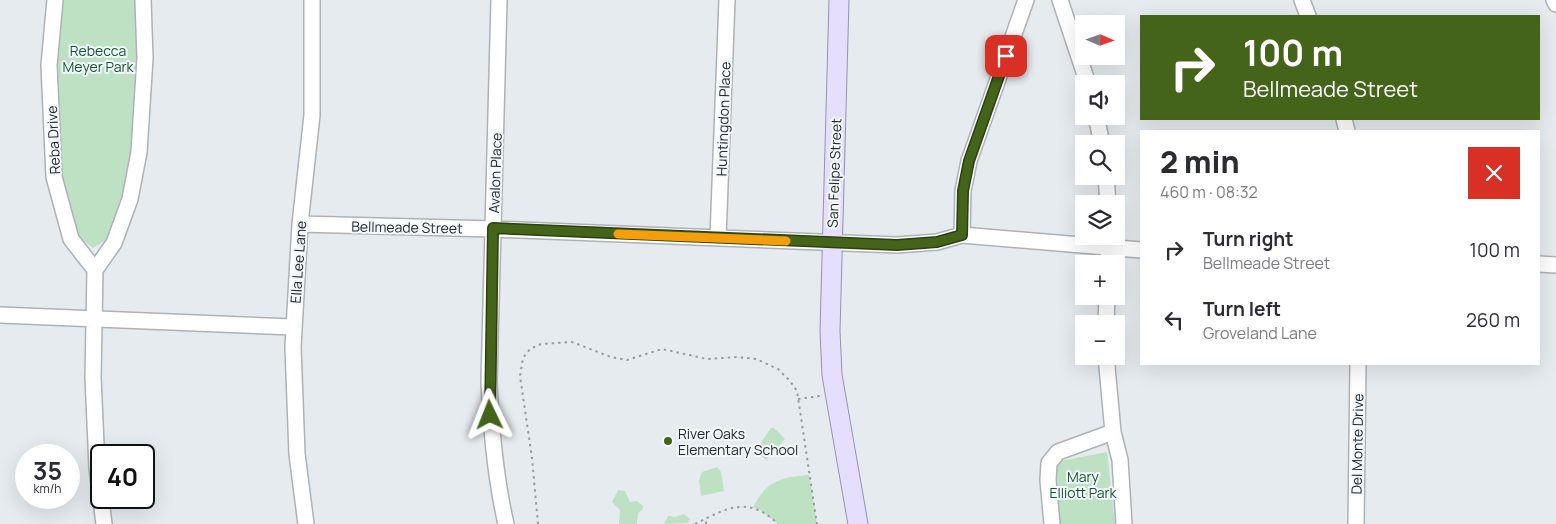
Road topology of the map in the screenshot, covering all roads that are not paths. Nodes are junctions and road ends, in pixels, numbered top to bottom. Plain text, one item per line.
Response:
1 (55, 0) edge
2 (143, 0) edge
3 (312, 0) edge
4 (499, 0) edge
5 (727, 0) edge
6 (839, 0) edge
7 (1026, 0) edge
8 (1060, 0) edge
9 (1302, 0) edge
10 (1554, 0) edge
11 (1556, 4) edge
12 (1308, 15) edge
13 (1085, 75) edge
14 (300, 224) junction
15 (493, 228) junction
16 (962, 235) junction
17 (718, 238) junction
18 (1075, 240) edge
19 (832, 244) junction
20 (1121, 245) edge
21 (1140, 250) edge
22 (1540, 264) edge
23 (1556, 265) edge
24 (95, 270) junction
25 (0, 314) edge
26 (94, 318) junction
27 (293, 326) junction
28 (1107, 365) edge
29 (1358, 365) edge
30 (1113, 432) junction
31 (104, 524) edge
32 (306, 524) edge
33 (506, 524) edge
34 (858, 524) edge
35 (1052, 524) edge
36 (1124, 524) edge
37 (1356, 524) edge

1 - 24 street, Reba Drive
2 - 24 street
3 - 14 street, Ella Lee Lane
4 - 15 street, Avalon Place
5 - 17 street, Huntingdon Place
6 - 19 main road, San Felipe Street
7 - 16 street
8 - 13 street
9 - 12 street
10 - 11 street
14 - 15 street, Bellmeade Street
14 - 27 street, Ella Lee Lane
15 - 17 street, Bellmeade Street
15 - 33 street, Avalon Place
16 - 18 street, Bellmeade Street
16 - 19 street, Bellmeade Street
17 - 19 street, Bellmeade Street
19 - 34 main road, San Felipe Street
20 - 21 street, Bellmeade Street
22 - 23 street
24 - 26 street
25 - 26 street
26 - 27 street
26 - 31 street
27 - 32 street, Ella Lee Lane
28 - 30 street
29 - 37 street, Del Monte Drive
30 - 35 street
30 - 36 street

